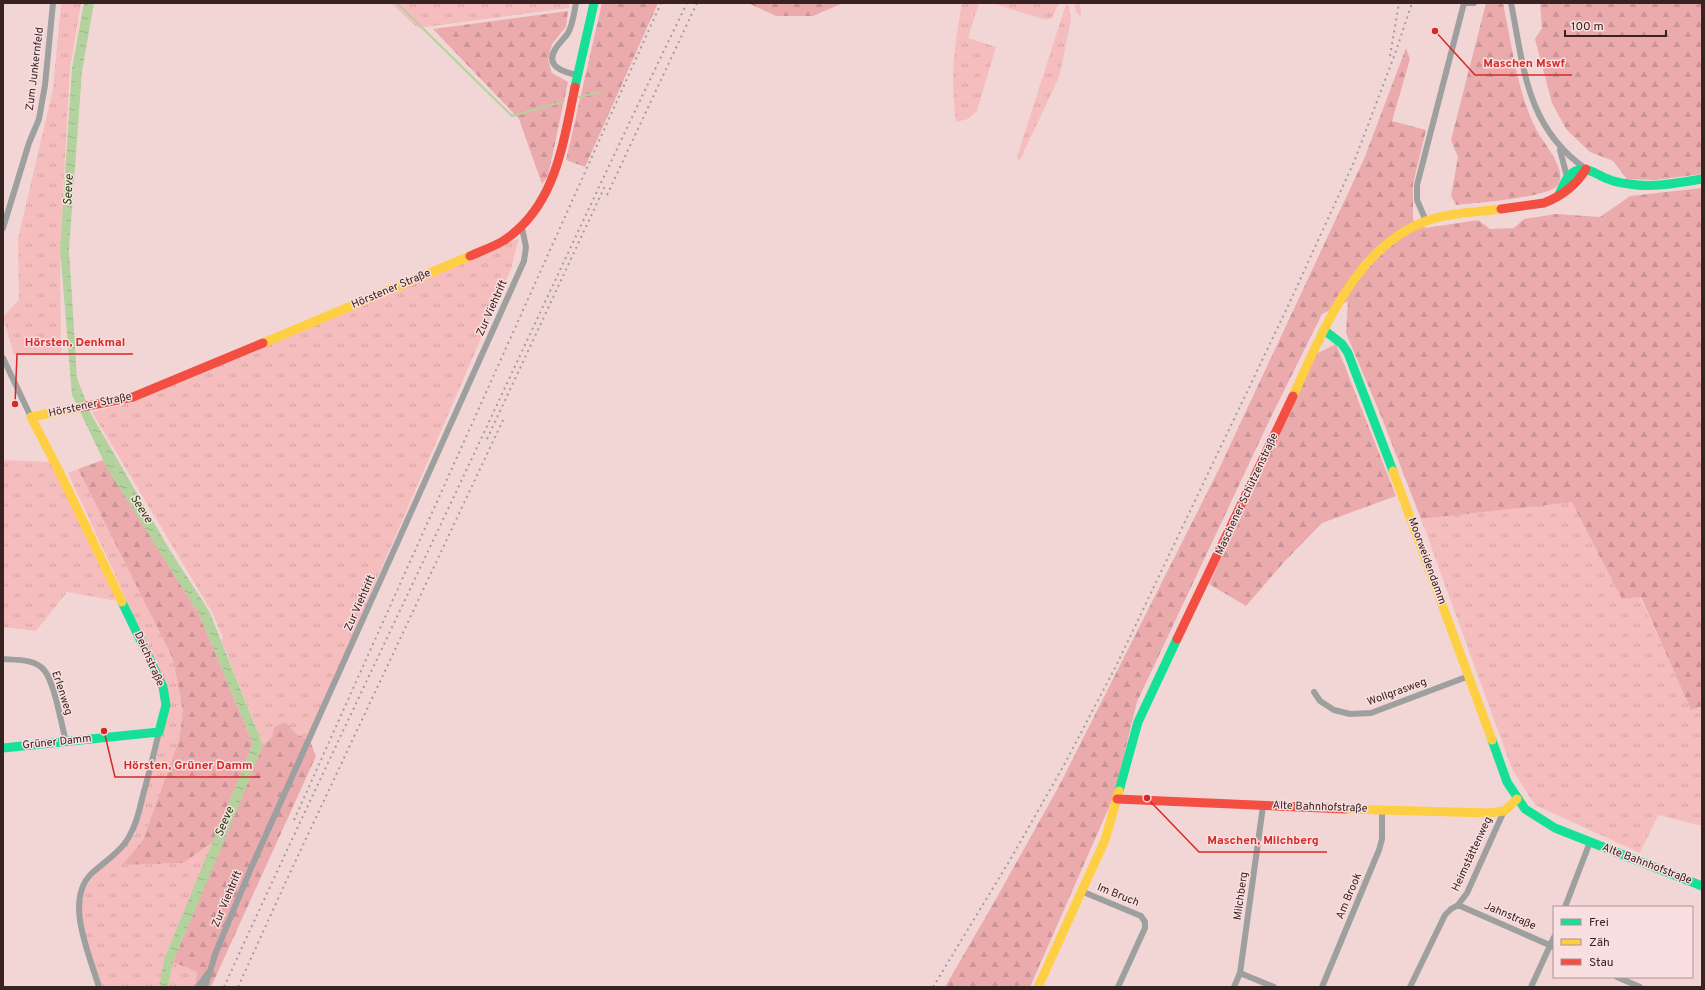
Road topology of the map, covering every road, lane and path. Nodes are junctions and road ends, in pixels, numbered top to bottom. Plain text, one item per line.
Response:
1 (53, 3) edge
2 (576, 3) edge
3 (594, 3) edge
4 (1464, 3) edge
5 (1474, 3) edge
6 (1511, 3) edge
7 (577, 75) junction
8 (1559, 147) junction
9 (1586, 169) junction
10 (1567, 177) junction
11 (1702, 179) edge
12 (1558, 196) junction
13 (1426, 222) junction
14 (3, 228) edge
15 (522, 228) junction
16 (1324, 330) junction
17 (3, 358) edge
18 (31, 417) junction
19 (3, 659) edge
20 (1469, 676) junction
21 (1314, 692) dead end
22 (160, 732) junction
23 (66, 741) junction
24 (3, 748) edge
25 (1117, 799) junction
26 (1517, 799) junction
27 (1263, 806) junction
28 (1382, 809) junction
29 (1504, 810) junction
30 (1590, 842) junction
31 (1702, 886) edge
32 (1081, 891) junction
33 (1458, 905) junction
34 (1565, 906) edge
35 (1552, 946) edge
36 (210, 972) junction
37 (1240, 973) junction
38 (1619, 978) edge
39 (99, 987) edge
40 (198, 987) edge
41 (205, 987) edge
42 (1038, 987) edge
43 (1118, 987) edge
44 (1234, 987) edge
45 (1274, 987) edge
46 (1322, 987) edge
47 (1410, 987) edge
48 (1532, 987) edge
49 (1640, 987) edge

1 - 14 street, Zum Junkernfeld
2 - 7 street
3 - 7 street, Hörstener Straße
4 - 5 street
4 - 13 street
6 - 8 street
7 - 15 street, Hörstener Straße
8 - 9 street
8 - 10 street
9 - 10 street
9 - 11 street
9 - 12 street, Maschener Schützenstraße
10 - 12 street
12 - 13 street, Maschener Schützenstraße
13 - 16 street, Maschener Schützenstraße
15 - 18 street, Hörstener Straße
15 - 36 street, Zur Viehtrift
16 - 20 street, Moorweidendamm
16 - 25 street, Maschener Schützenstraße
17 - 18 street, Deichstraße
18 - 22 street, Deichstraße
19 - 23 street, Erlenweg
20 - 21 street, Wollgrasweg
20 - 26 street, Moorweidendamm
22 - 23 street, Grüner Damm
22 - 39 street, Deichstraße
23 - 24 street, Grüner Damm
25 - 27 street, Alte Bahnhofstraße
25 - 32 street
26 - 29 street
26 - 30 street, Alte Bahnhofstraße
27 - 28 street, Alte Bahnhofstraße
27 - 37 street, Milchberg
28 - 29 street, Alte Bahnhofstraße
28 - 46 street, Am Brook
29 - 33 street, Heimstättenweg
30 - 31 street, Alte Bahnhofstraße
30 - 34 street
32 - 42 street
32 - 43 street, Im Bruch
33 - 35 street, Jahnstraße
33 - 47 street, Heimstättenweg
35 - 48 street
36 - 40 street
36 - 41 street, Zur Viehtrift
37 - 44 street, Milchberg
37 - 45 street
38 - 49 street

